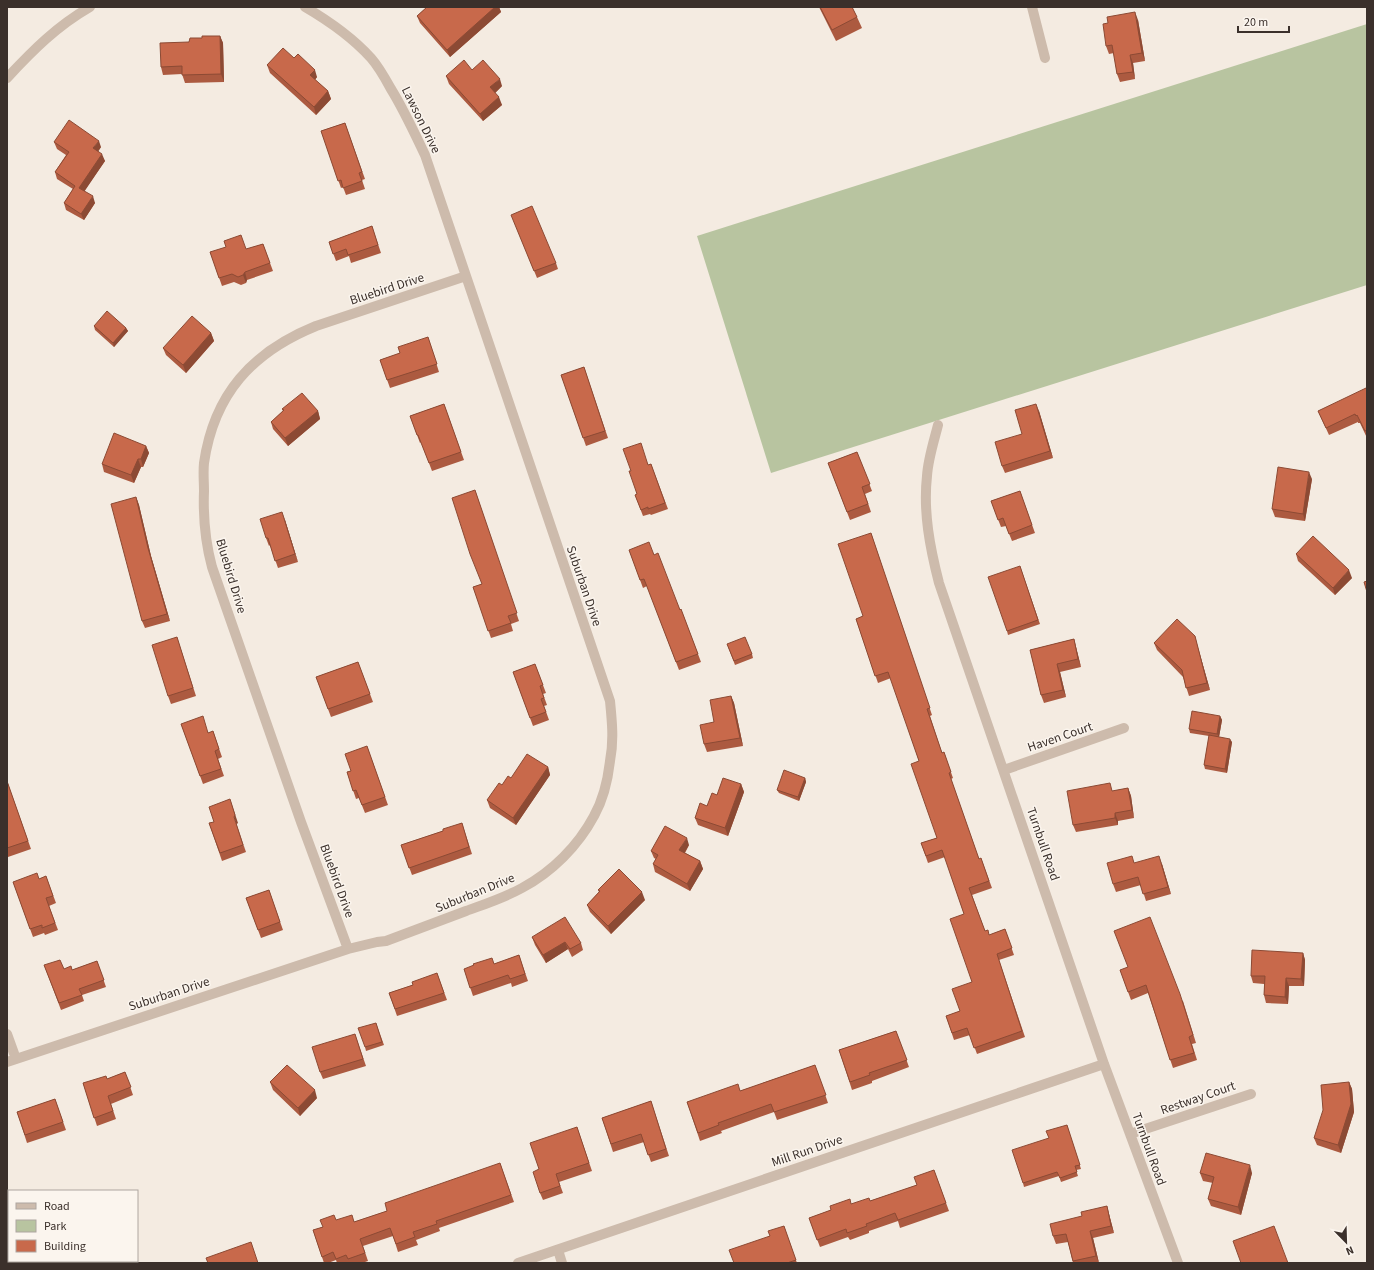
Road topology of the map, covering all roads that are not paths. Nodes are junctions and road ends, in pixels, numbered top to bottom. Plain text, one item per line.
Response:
1 (90, 7) edge
2 (305, 7) edge
3 (1032, 7) edge
4 (1045, 58) dead end
5 (7, 78) edge
6 (466, 276) junction
7 (938, 425) dead end
8 (1124, 728) dead end
9 (1004, 770) junction
10 (348, 949) junction
11 (7, 1034) edge
12 (11, 1060) edge
13 (1104, 1064) junction
14 (1251, 1094) dead end
15 (1130, 1134) junction
16 (558, 1250) junction
17 (518, 1263) edge
18 (562, 1263) edge
19 (1178, 1263) edge

1 - 5 street
2 - 6 street, Lawson Drive
3 - 4 street
6 - 10 street, Suburban Drive
6 - 10 street, Bluebird Drive
7 - 9 street, Turnbull Road
8 - 9 street, Haven Court
9 - 13 street, Turnbull Road
10 - 12 street, Suburban Drive
11 - 12 street
13 - 15 street, Turnbull Road
13 - 16 street, Mill Run Drive
14 - 15 street, Restway Court
15 - 19 street, Turnbull Road
16 - 17 street, Mill Run Drive
16 - 18 street

